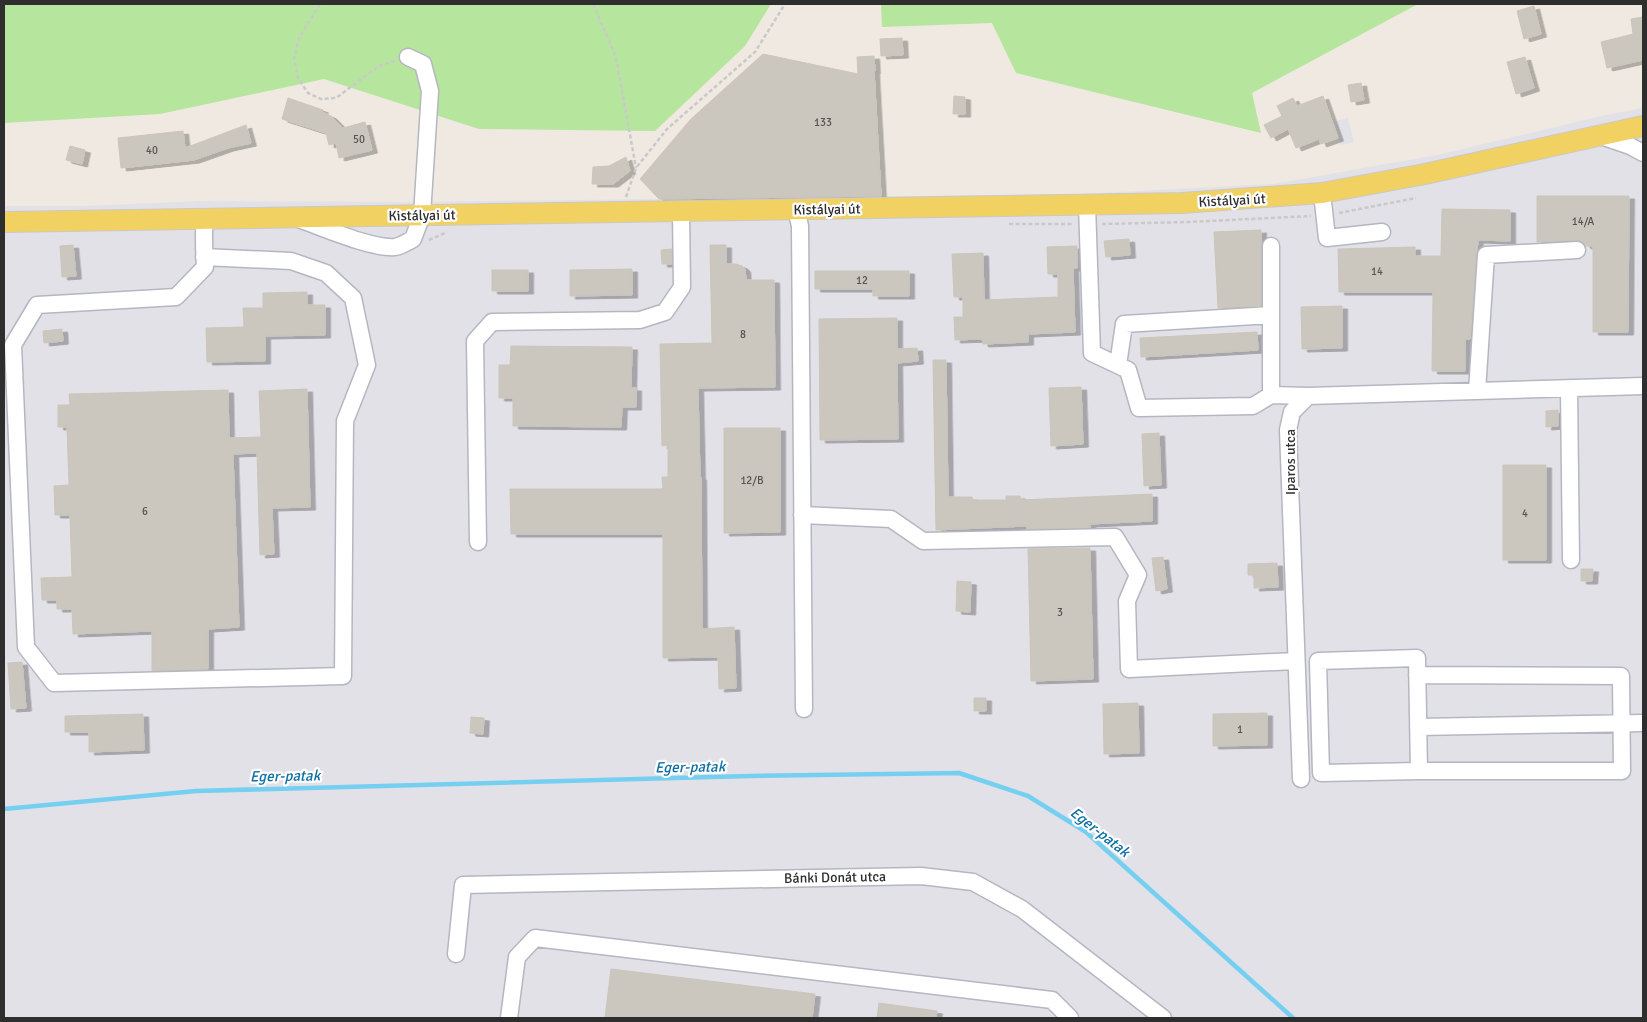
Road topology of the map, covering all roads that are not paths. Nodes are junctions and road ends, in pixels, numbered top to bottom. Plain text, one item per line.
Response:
1 (408, 57) road end
2 (1643, 126) edge
3 (1598, 135) junction
4 (1643, 153) edge
5 (1322, 194) junction
6 (1087, 205) junction
7 (796, 210) junction
8 (681, 211) junction
9 (422, 215) junction
10 (296, 218) junction
11 (205, 219) junction
12 (4, 222) edge
13 (1382, 232) dead end
14 (1271, 246) dead end
15 (1577, 250) dead end
16 (204, 257) junction
17 (1271, 316) junction
18 (1118, 365) junction
19 (1643, 386) edge
20 (1569, 388) junction
21 (1477, 391) junction
22 (1271, 396) junction
23 (1308, 396) junction
24 (802, 514) junction
25 (478, 542) dead end
26 (1571, 560) dead end
27 (1295, 661) junction
28 (1417, 675) junction
29 (804, 709) dead end
30 (1620, 723) junction
31 (1643, 723) edge
32 (1418, 727) junction
33 (1420, 771) junction
34 (1301, 779) dead end
35 (456, 954) dead end
36 (509, 1018) edge
37 (1070, 1018) edge
38 (1163, 1018) edge

1 - 9 street
2 - 3 main road, Kistályai út
3 - 4 street
3 - 5 main road, Kistályai út
5 - 6 main road, Kistályai út
5 - 13 street
6 - 7 main road, Kistályai út
6 - 18 street
7 - 8 main road, Kistályai út
7 - 24 street
8 - 9 main road, Kistályai út
8 - 25 street
9 - 10 main road, Kistályai út
9 - 10 street
10 - 11 main road, Kistályai út
11 - 12 main road, Kistályai út
11 - 16 street
14 - 17 street
15 - 21 street
16 - 16 street
17 - 18 street
17 - 22 street
18 - 22 street
19 - 20 street
20 - 21 street
20 - 26 street
21 - 23 street
22 - 23 street
23 - 27 street, Iparos utca
24 - 27 street
24 - 29 street
27 - 34 street, Iparos utca
28 - 30 street
28 - 32 street
28 - 33 street
30 - 31 street
30 - 32 street
30 - 33 street
32 - 33 street
35 - 38 street, Bánki Donát utca
36 - 37 street

